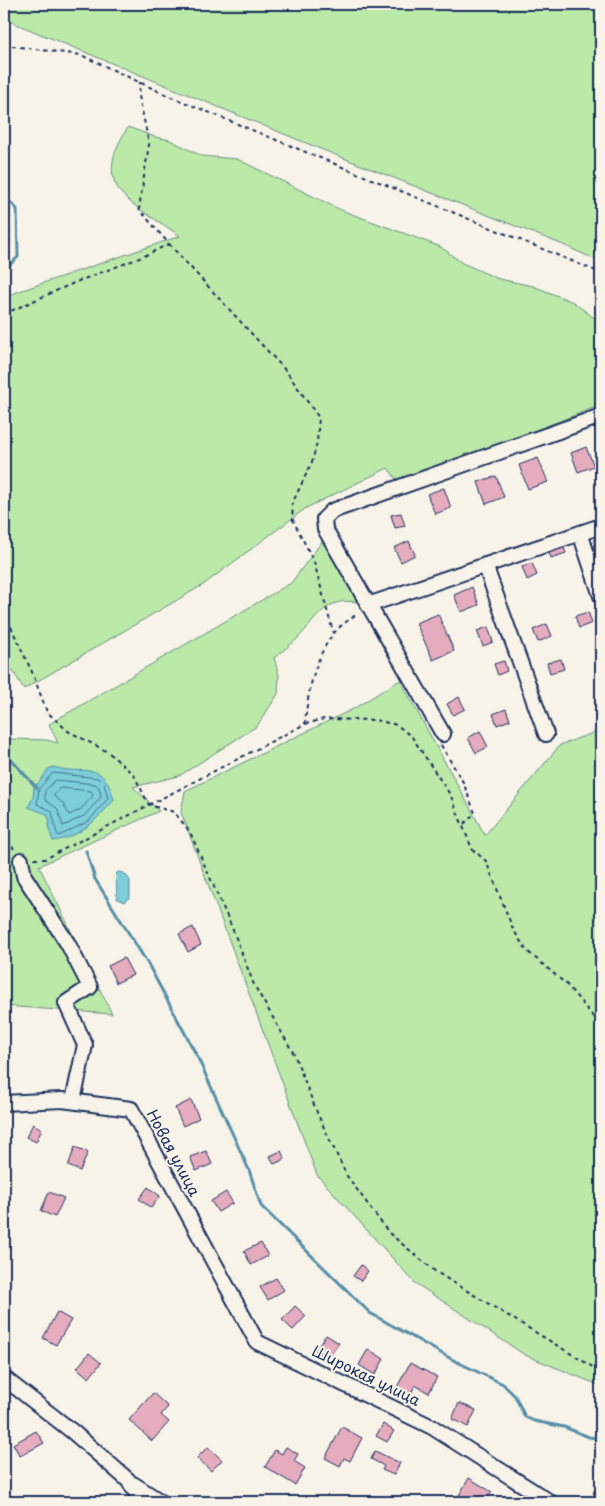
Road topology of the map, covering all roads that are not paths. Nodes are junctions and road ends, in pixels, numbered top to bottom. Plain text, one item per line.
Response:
1 (601, 416) edge
2 (601, 526) edge
3 (580, 533) junction
4 (485, 565) junction
5 (601, 596) edge
6 (368, 605) junction
7 (443, 734) road end
8 (546, 734) dead end
9 (21, 860) road end
10 (73, 1101) junction
11 (4, 1103) edge
12 (205, 1246) joint
13 (4, 1378) edge
14 (128, 1480) junction
15 (142, 1502) edge
16 (161, 1502) edge
17 (550, 1502) edge

1 - 6 street
2 - 3 street
3 - 4 street
3 - 5 street
4 - 6 street
4 - 8 street
6 - 7 street
9 - 10 street
10 - 11 street, Новая улица
10 - 12 street, Новая улица
12 - 17 street, Широкая улица
13 - 14 street
14 - 15 street
14 - 16 street

